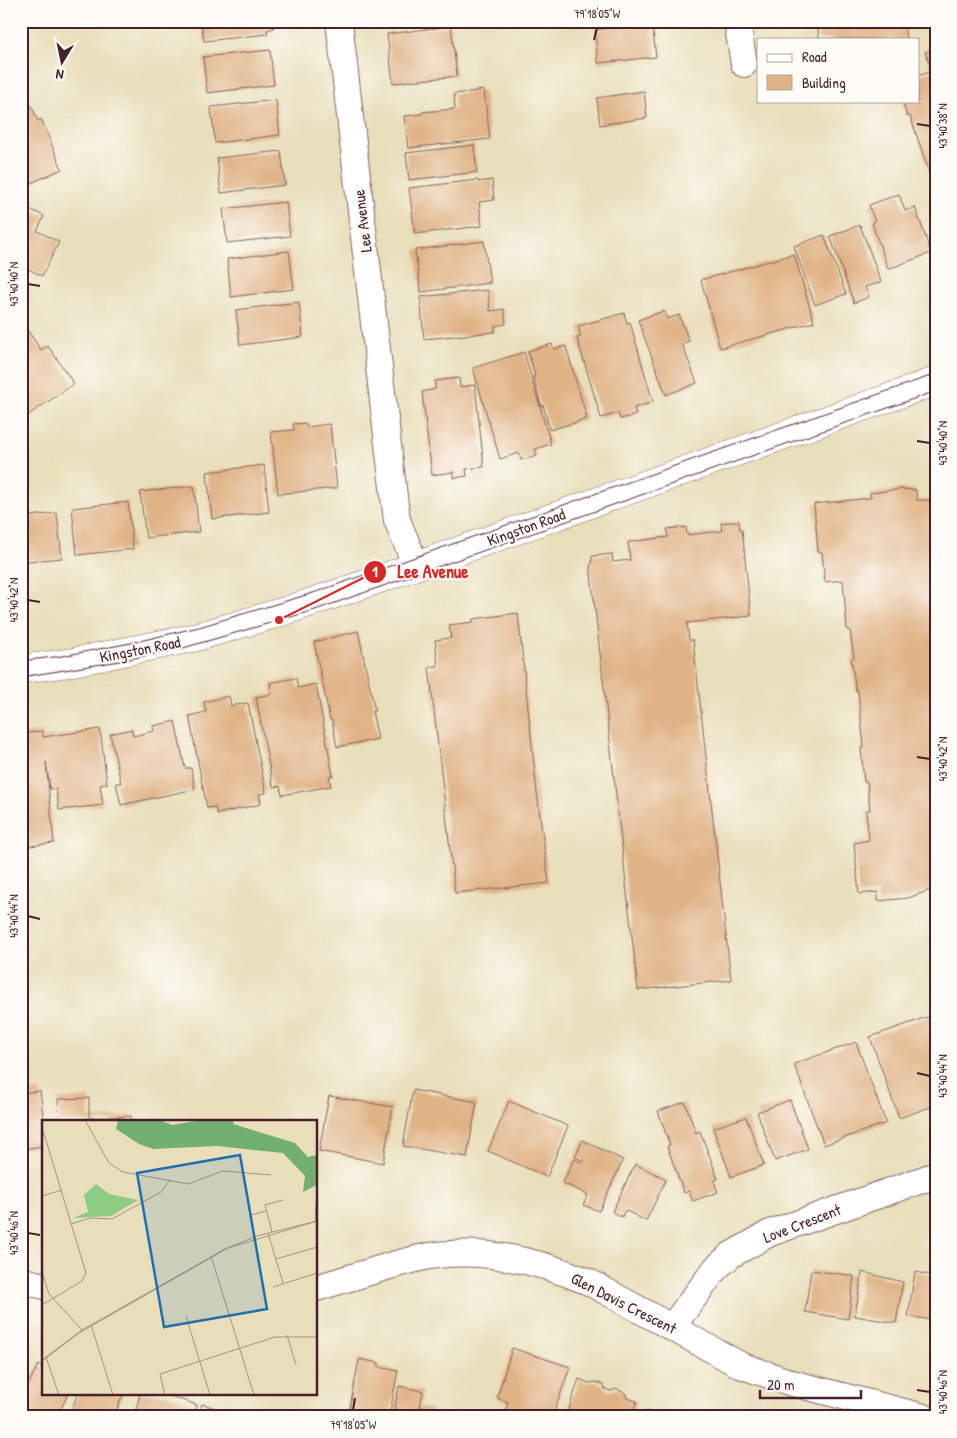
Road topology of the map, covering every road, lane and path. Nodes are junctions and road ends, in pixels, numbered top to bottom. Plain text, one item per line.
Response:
1 (339, 21) edge
2 (737, 21) edge
3 (744, 64) dead end
4 (936, 381) edge
5 (416, 566) junction
6 (21, 669) edge
7 (936, 1175) edge
8 (21, 1280) edge
9 (42, 1285) edge
10 (318, 1287) edge
11 (672, 1327) junction
12 (924, 1417) edge

1 - 5 street, Lee Avenue
2 - 3 street
4 - 5 main road, Kingston Road
5 - 6 main road, Kingston Road
7 - 11 street, Love Crescent
8 - 9 street
10 - 11 street, Glen Davis Crescent
11 - 12 street, Glen Davis Crescent

